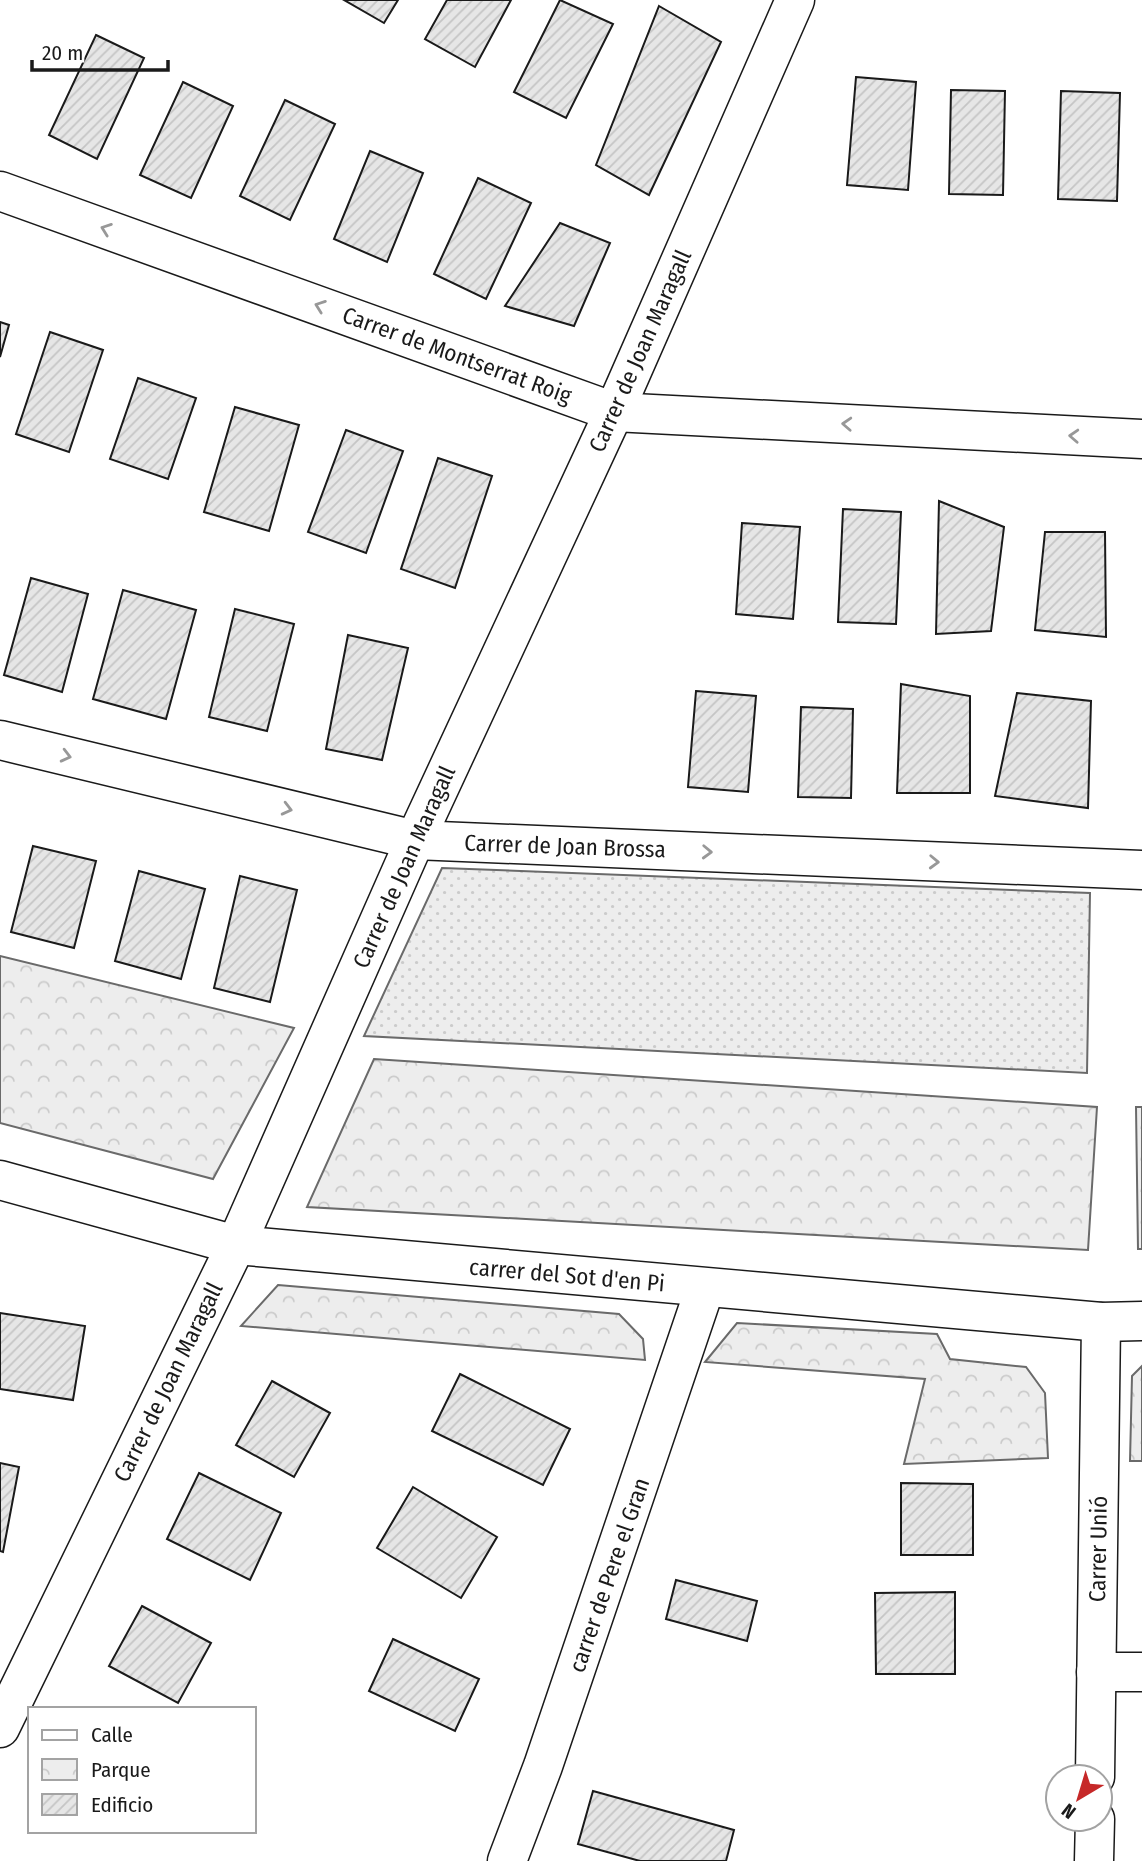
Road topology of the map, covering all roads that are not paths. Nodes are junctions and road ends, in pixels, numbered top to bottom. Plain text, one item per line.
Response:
1 (795, 0) edge
2 (0, 191) edge
3 (614, 412) junction
4 (1142, 439) edge
5 (0, 740) edge
6 (415, 840) junction
7 (1142, 870) edge
8 (0, 1180) edge
9 (236, 1245) junction
10 (705, 1288) junction
11 (1142, 1321) edge
12 (1101, 1322) junction
13 (15, 1662) edge
14 (1096, 1672) junction
15 (1142, 1672) edge
16 (0, 1728) edge
17 (1095, 1763) edge
18 (1095, 1833) edge
19 (508, 1861) edge
20 (1094, 1861) edge

1 - 3 street, Carrer de Joan Maragall
3 -> 2 street, Carrer de Montserrat Roig
4 -> 3 street, Carrer de Montserrat Roig
3 - 6 street, Carrer de Joan Maragall
5 -> 6 street, Carrer de Joan Brossa
6 -> 7 street, Carrer de Joan Brossa
6 - 9 street, Carrer de Joan Maragall
8 - 9 street, carrer del Sot d'en Pi
9 - 10 street, carrer del Sot d'en Pi
9 - 13 street, Carrer de Joan Maragall
10 - 12 street, carrer del Sot d'en Pi
10 - 19 street, carrer de Pere el Gran
11 - 12 street, carrer del Sot d'en Pi
12 - 14 street, Carrer Unió
13 - 16 street, Carrer de Joan Maragall
14 - 15 street
14 - 17 street, Carrer Unió
18 - 20 street

